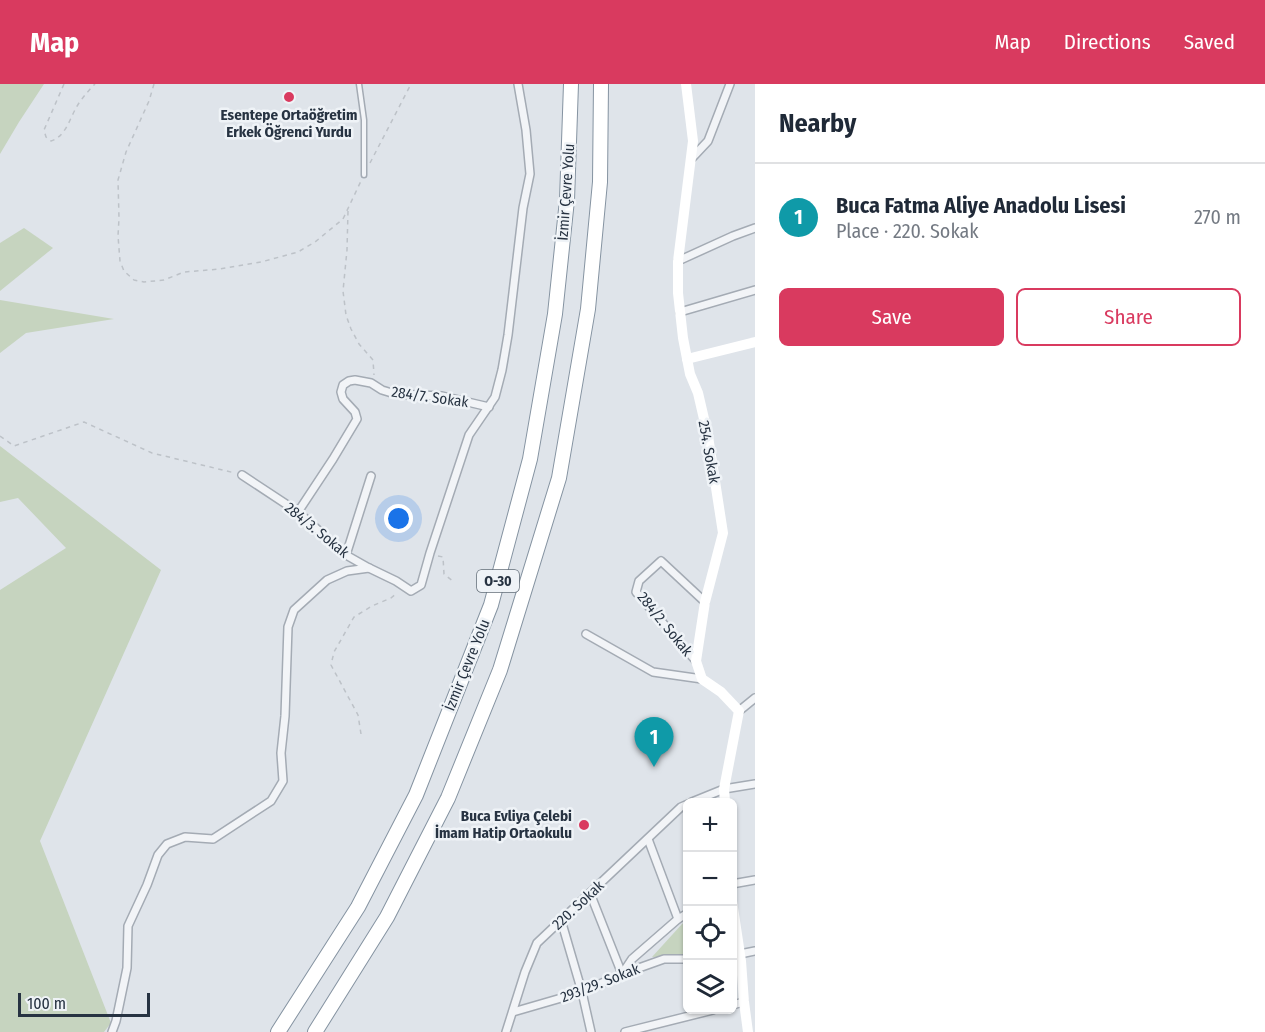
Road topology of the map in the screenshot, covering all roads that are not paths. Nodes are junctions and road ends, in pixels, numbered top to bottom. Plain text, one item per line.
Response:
1 (359, 84) edge
2 (518, 84) edge
3 (571, 84) edge
4 (601, 84) edge
5 (686, 84) edge
6 (730, 84) edge
7 (691, 160) junction
8 (364, 175) road end
9 (755, 228) edge
10 (678, 261) junction
11 (755, 290) edge
12 (680, 312) junction
13 (755, 342) edge
14 (687, 359) junction
15 (489, 406) junction
16 (242, 475) road end
17 (371, 476) dead end
18 (298, 512) junction
19 (346, 555) junction
20 (369, 568) junction
21 (705, 602) junction
22 (586, 634) dead end
23 (696, 661) junction
24 (702, 679) junction
25 (755, 698) edge
26 (738, 711) junction
27 (755, 784) edge
28 (724, 789) junction
29 (702, 798) edge
30 (725, 798) edge
31 (683, 806) edge
32 (648, 839) junction
33 (755, 880) edge
34 (737, 883) edge
35 (590, 893) junction
36 (732, 906) edge
37 (683, 916) edge
38 (678, 919) junction
39 (561, 920) junction
40 (755, 951) edge
41 (738, 958) edge
42 (683, 959) edge
43 (622, 974) junction
44 (582, 992) junction
45 (738, 1003) edge
46 (513, 1012) junction
47 (697, 1014) edge
48 (112, 1032) edge
49 (278, 1032) edge
50 (315, 1032) edge
51 (506, 1032) edge
52 (591, 1032) edge
53 (625, 1032) edge
54 (748, 1032) edge

1 - 8 lane
2 - 15 street
3 - 49 highway, İzmir Çevre Yolu / O-30
4 - 50 highway, İzmir Çevre Yolu / O-30
5 - 7 street, 254. Sokak
6 - 7 street
7 - 10 street, 254. Sokak
9 - 10 street
10 - 12 street, 254. Sokak
11 - 12 street
12 - 14 street, 254. Sokak
13 - 14 street
14 - 21 street, 254. Sokak
15 - 18 street, 284/7. Sokak
15 - 20 street, 284/3. Sokak
16 - 18 street, 284/3. Sokak
17 - 19 street
18 - 19 street, 284/3. Sokak
19 - 20 street, 284/3. Sokak
20 - 48 street
21 - 23 street, 254. Sokak
21 - 23 street, 284/2. Sokak
22 - 24 street
23 - 24 street, 254. Sokak
24 - 26 street
25 - 26 street
26 - 28 street
27 - 28 street
28 - 29 street
28 - 30 street
31 - 32 street, 220. Sokak
32 - 35 street, 220. Sokak
32 - 38 street
33 - 34 street
35 - 39 street, 220. Sokak
35 - 43 street
36 - 41 street
37 - 38 street
38 - 43 street
39 - 44 street
39 - 46 street, 220. Sokak
40 - 41 street
41 - 45 street
42 - 43 street, 293/29. Sokak
43 - 44 street, 293/29. Sokak
44 - 46 street, 293/29. Sokak
44 - 52 street
45 - 54 street
46 - 51 street, 220. Sokak
47 - 53 street

